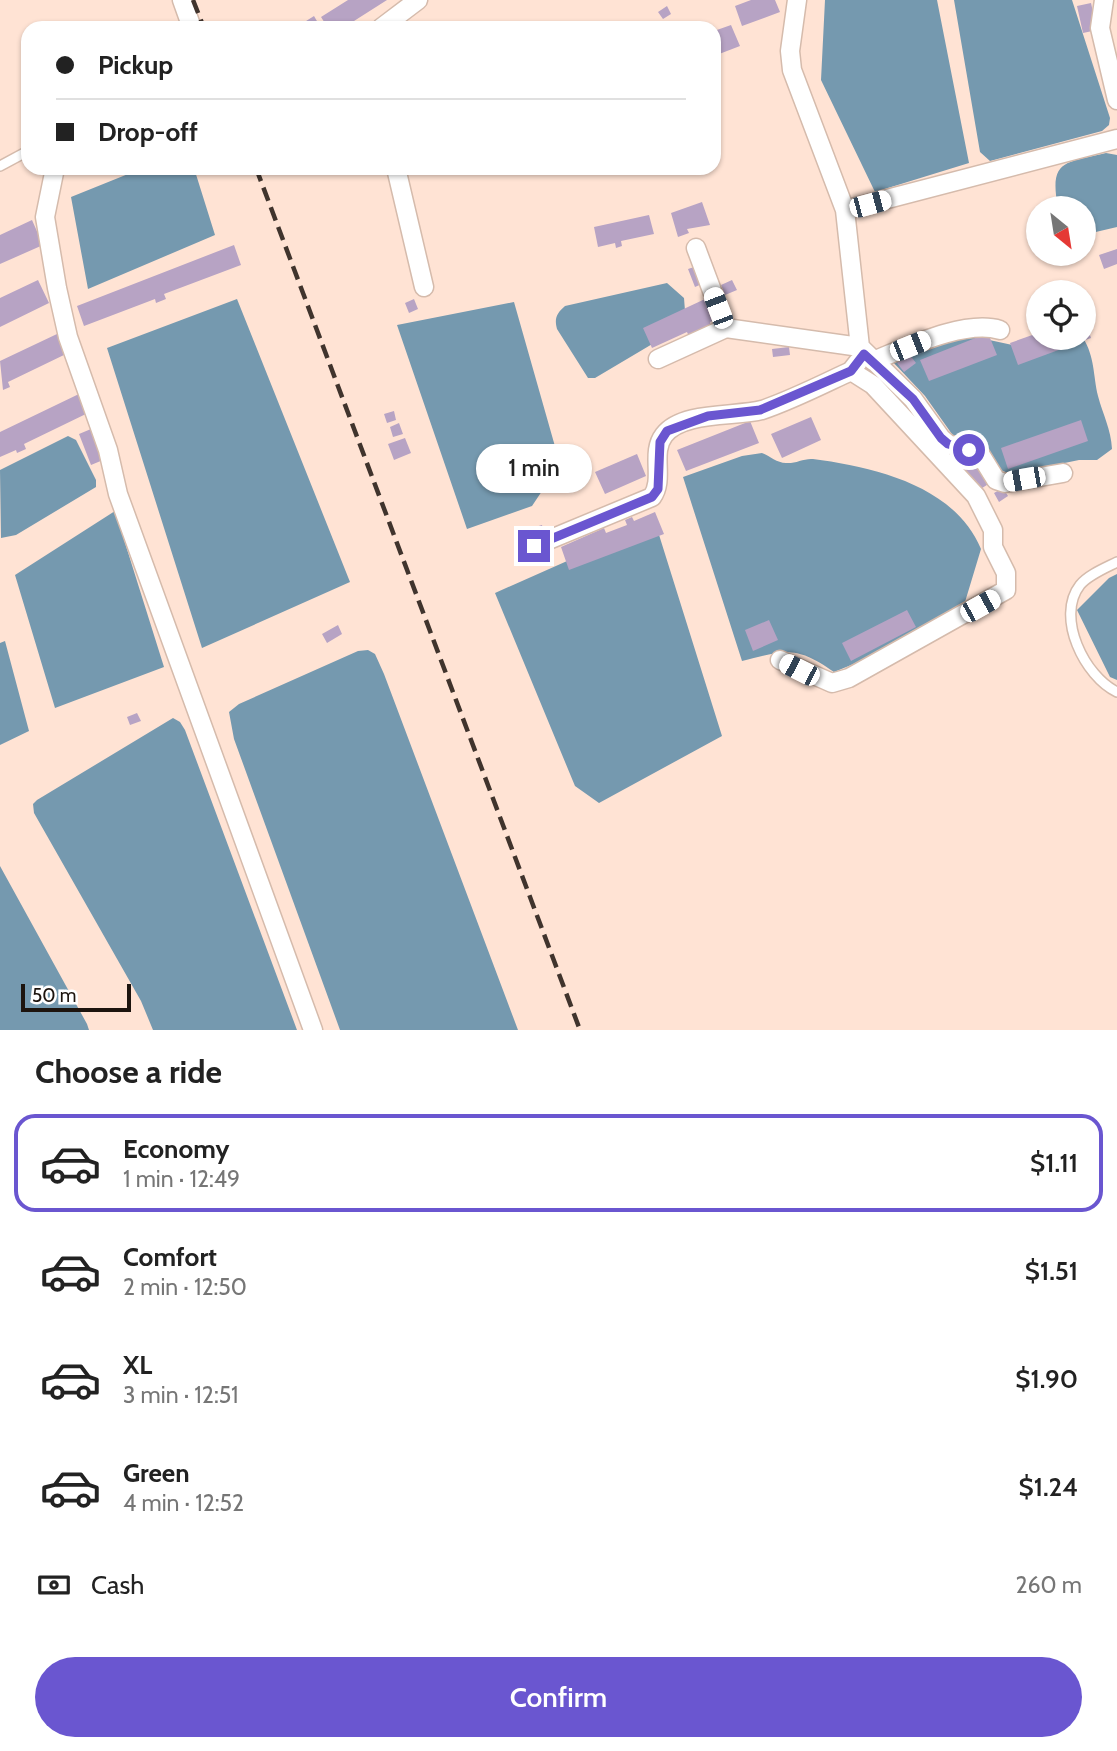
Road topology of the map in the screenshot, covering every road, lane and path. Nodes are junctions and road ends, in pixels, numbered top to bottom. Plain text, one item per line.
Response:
1 (181, 0) edge
2 (418, 0) edge
3 (797, 0) edge
4 (1104, 0) edge
5 (189, 21) edge
6 (390, 21) edge
7 (1117, 100) edge
8 (1117, 139) edge
9 (21, 154) edge
10 (0, 166) edge
11 (53, 175) edge
12 (398, 175) edge
13 (845, 211) junction
14 (696, 248) dead end
15 (424, 287) dead end
16 (726, 328) junction
17 (1000, 330) dead end
18 (866, 354) junction
19 (658, 359) dead end
20 (851, 371) junction
21 (1063, 473) dead end
22 (534, 546) dead end
23 (1117, 562) edge
24 (780, 660) dead end
25 (1117, 692) edge
26 (313, 1030) edge

1 - 5 street
2 - 6 street
3 - 13 street
4 - 7 street
8 - 13 street
9 - 10 lane
11 - 26 street
12 - 15 street
13 - 18 street
14 - 16 street
16 - 18 street
16 - 19 street
17 - 18 street
18 - 20 street
18 - 21 street
20 - 22 street
20 - 24 street
23 - 25 lane

